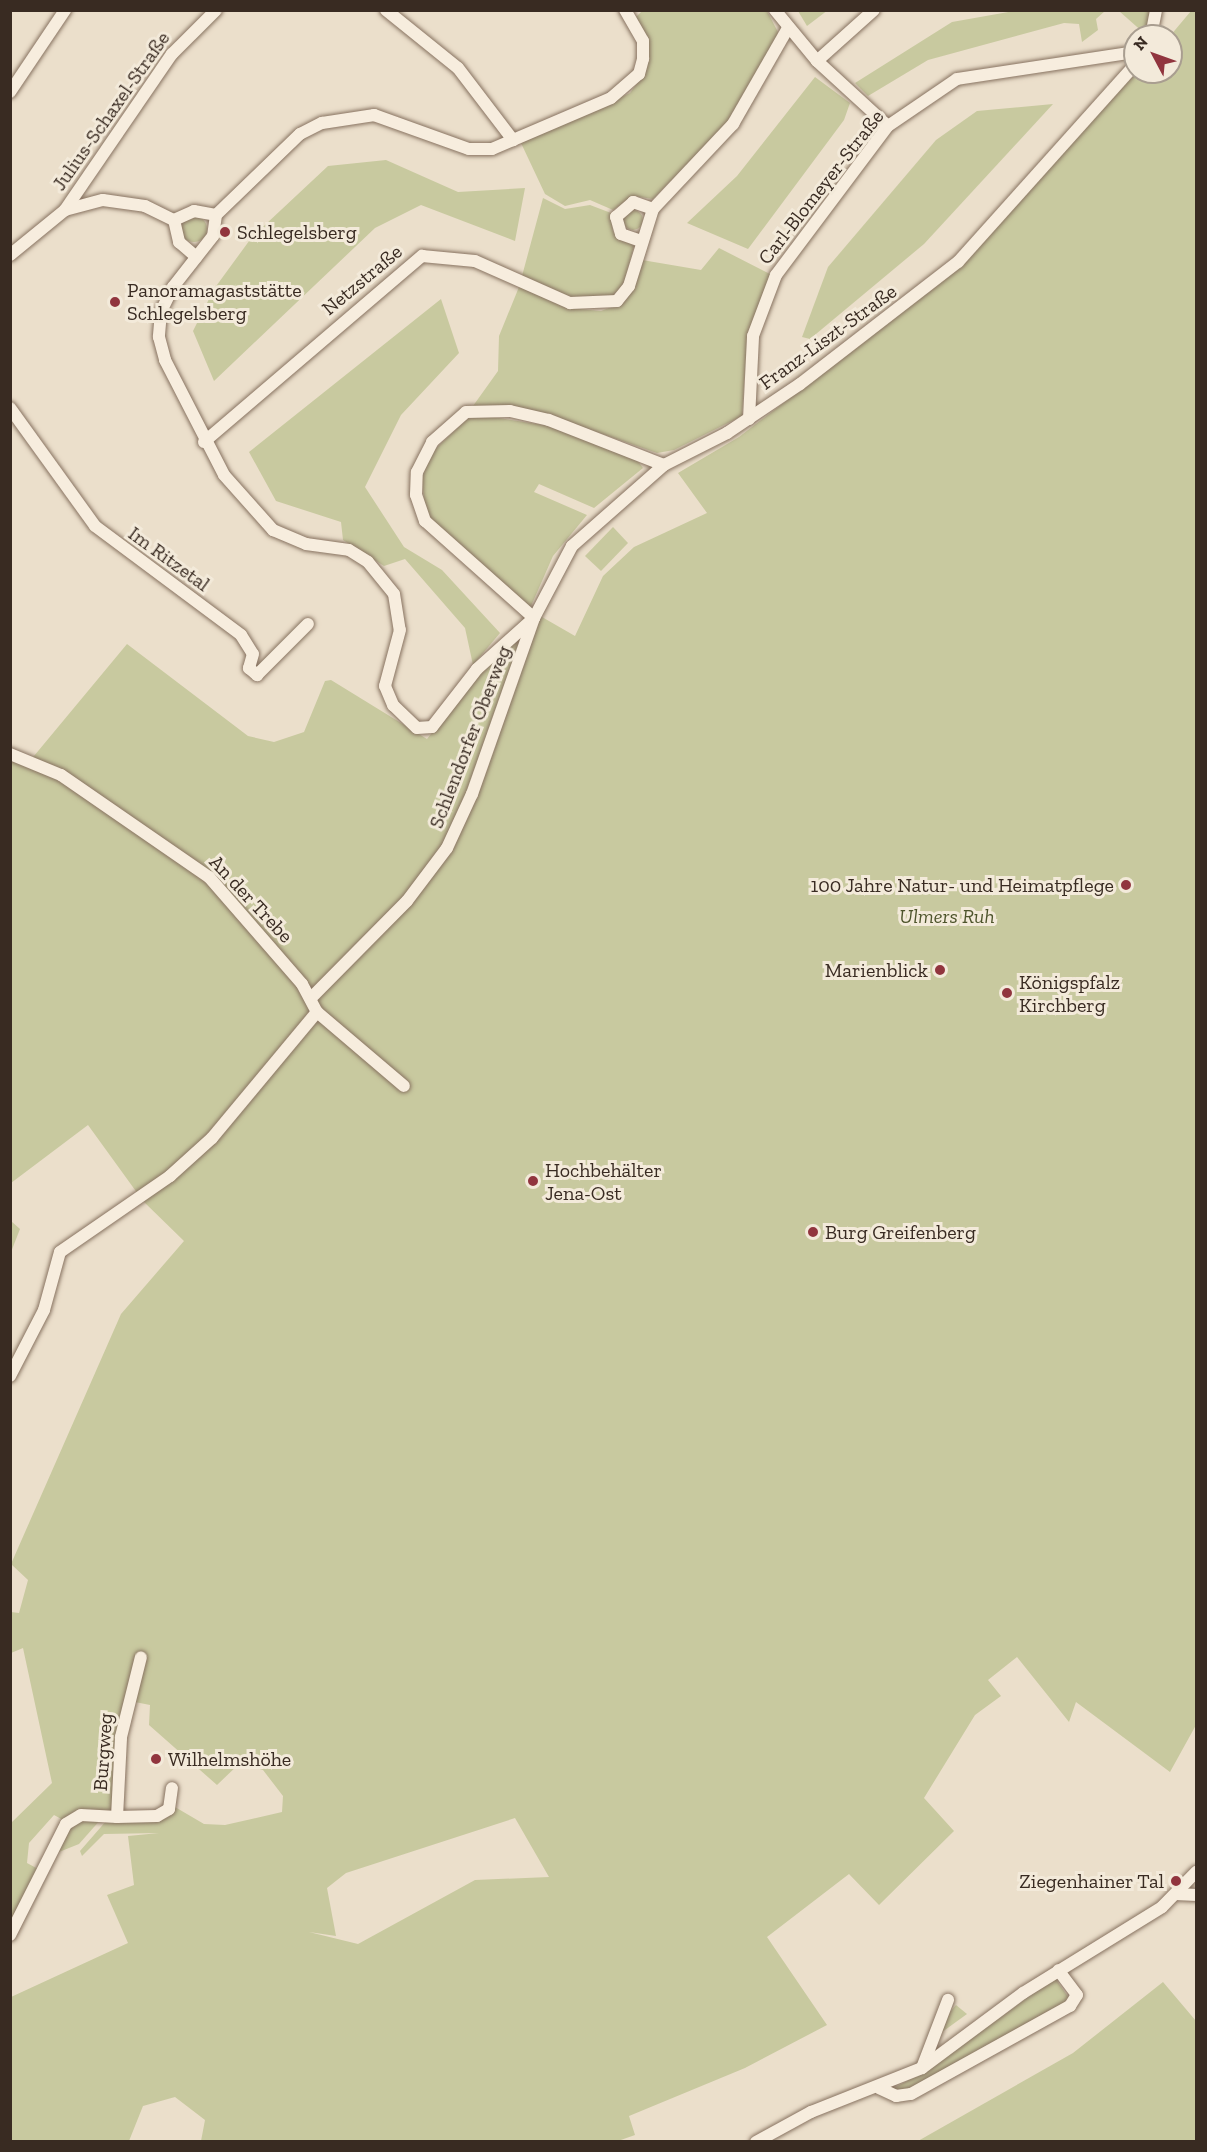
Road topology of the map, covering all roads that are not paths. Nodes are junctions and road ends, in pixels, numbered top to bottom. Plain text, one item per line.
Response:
1 (64, 10) edge
2 (216, 10) edge
3 (386, 10) edge
4 (625, 10) edge
5 (775, 10) edge
6 (874, 10) edge
7 (788, 28) junction
8 (1123, 54) edge
9 (817, 62) junction
10 (1123, 78) edge
11 (13, 84) edge
12 (888, 126) junction
13 (513, 140) junction
14 (653, 209) junction
15 (65, 210) junction
16 (216, 215) junction
17 (174, 219) junction
18 (641, 241) junction
19 (10, 255) edge
20 (196, 257) junction
21 (10, 408) edge
22 (749, 419) junction
23 (204, 442) junction
24 (664, 465) junction
25 (534, 618) junction
26 (308, 624) dead end
27 (10, 754) edge
28 (312, 997) junction
29 (317, 1012) junction
30 (404, 1086) dead end
31 (10, 1376) edge
32 (141, 1657) dead end
33 (172, 1788) dead end
34 (117, 1817) junction
35 (1197, 1872) edge
36 (1176, 1894) junction
37 (1197, 1895) edge
38 (10, 1935) edge
39 (1059, 1970) junction
40 (948, 2000) dead end
41 (922, 2068) junction
42 (879, 2088) junction
43 (756, 2142) edge

1 - 11 street
2 - 15 street, Julius-Schaxel-Straße
3 - 13 street
4 - 13 street
5 - 7 street
6 - 9 street
7 - 9 street
7 - 14 street, Netzstraße
8 - 12 street, Carl-Blomeyer-Straße
9 - 12 street
10 - 22 street, Franz-Liszt-Straße
12 - 22 street, Carl-Blomeyer-Straße
13 - 16 street
14 - 18 street, Netzstraße
14 - 18 street
15 - 17 street
15 - 19 street
16 - 17 street
16 - 20 street
17 - 20 street
18 - 23 street, Netzstraße
20 - 23 street
21 - 26 street, Im Ritzetal
22 - 24 street, Franz-Liszt-Straße
23 - 25 street
24 - 25 street, Franz-Liszt-Straße
24 - 25 street
25 - 28 street, Schlendorfer Oberweg
27 - 28 street, An der Trebe
28 - 29 street, An der Trebe
29 - 30 street
29 - 31 street
32 - 34 street, Burgweg
33 - 34 street, Burgweg
34 - 38 street, Burgweg
35 - 36 street
36 - 37 street
36 - 39 street
39 - 41 street
39 - 42 street
40 - 41 street
41 - 42 street
42 - 43 street

